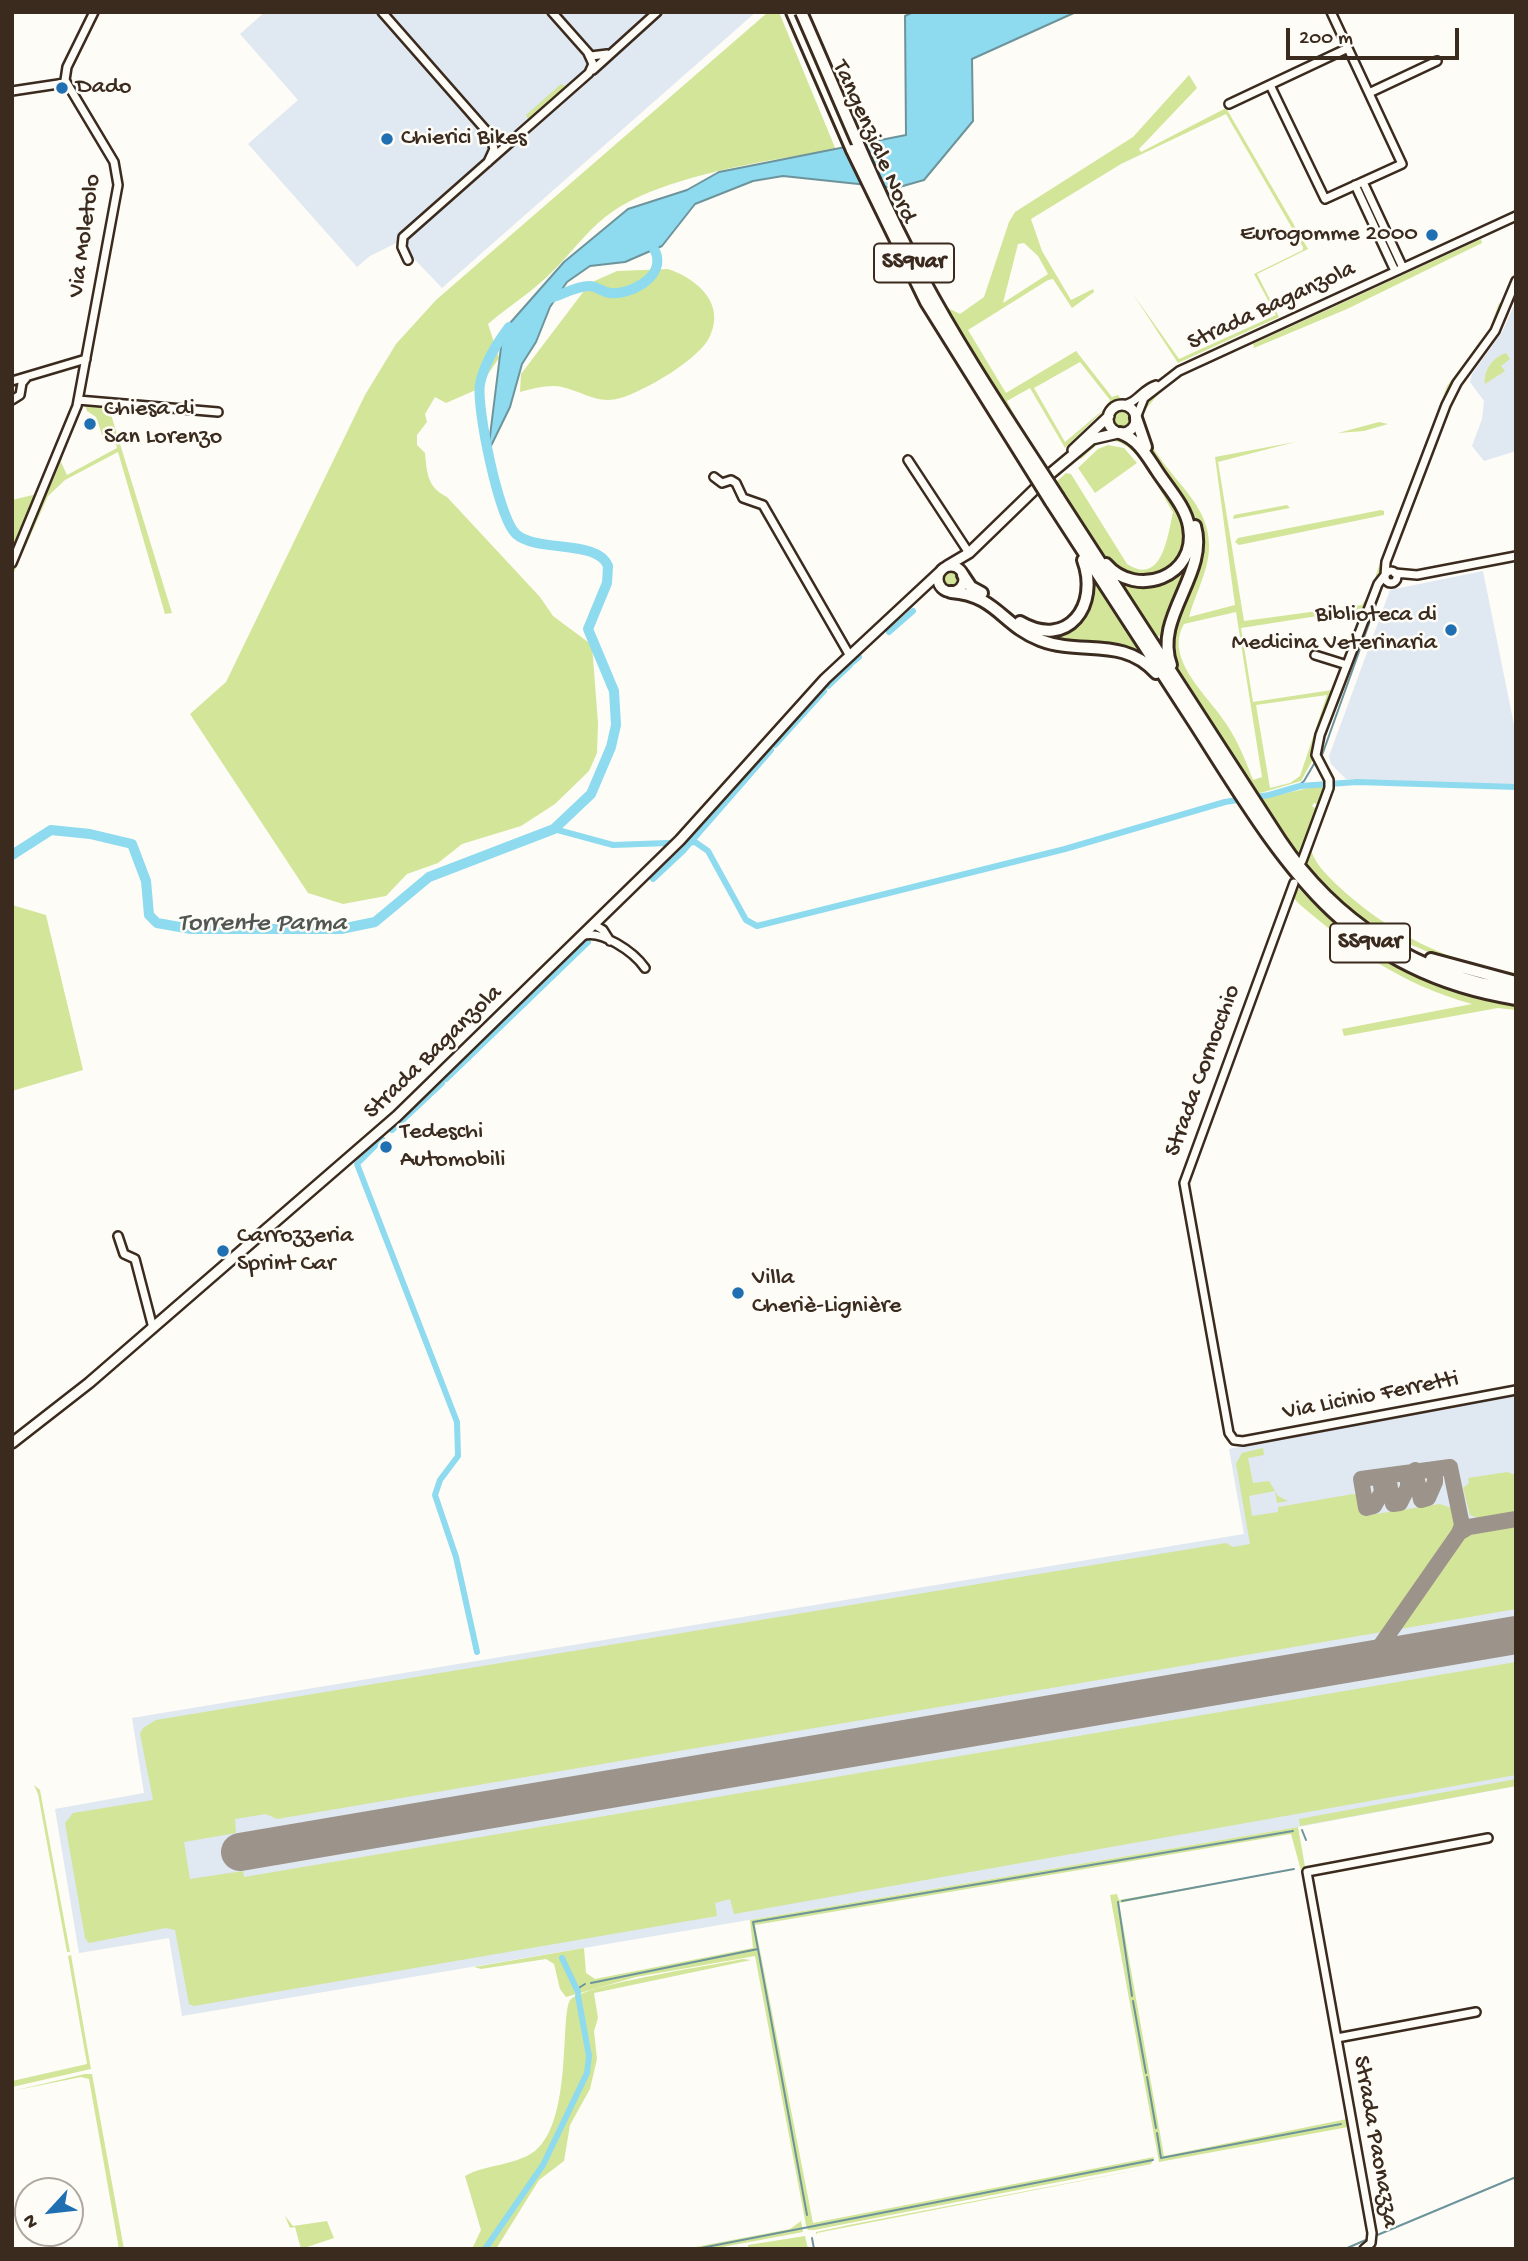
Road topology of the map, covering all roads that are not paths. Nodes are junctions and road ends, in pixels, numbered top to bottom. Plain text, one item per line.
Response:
1 (94, 12) edge
2 (382, 12) edge
3 (552, 12) edge
4 (657, 12) edge
5 (792, 12) edge
6 (802, 12) edge
7 (1331, 12) edge
8 (1348, 48) junction
9 (614, 50) junction
10 (588, 53) junction
11 (1437, 61) dead end
12 (588, 74) junction
13 (65, 83) junction
14 (1270, 85) junction
15 (12, 91) edge
16 (1369, 93) junction
17 (1229, 104) dead end
18 (489, 134) junction
19 (514, 139) junction
20 (488, 162) junction
21 (1359, 184) junction
22 (1516, 216) edge
23 (408, 260) dead end
24 (1399, 270) junction
25 (1516, 281) edge
26 (86, 359) junction
27 (27, 376) junction
28 (12, 381) edge
29 (1160, 383) junction
30 (22, 388) junction
31 (12, 400) edge
32 (78, 400) junction
33 (1122, 405) junction
34 (218, 412) dead end
35 (1109, 416) junction
36 (1136, 418) junction
37 (1120, 433) junction
38 (1070, 454) junction
39 (908, 460) dead end
40 (1050, 474) dead end
41 (714, 477) dead end
42 (1035, 489) dead end
43 (1055, 503) junction
44 (1068, 512) junction
45 (969, 554) junction
46 (1516, 556) edge
47 (1389, 557) junction
48 (12, 563) edge
49 (945, 568) junction
50 (1394, 572) junction
51 (963, 575) junction
52 (1417, 575) junction
53 (1389, 580) junction
54 (949, 592) junction
55 (916, 596) junction
56 (1315, 654) dead end
57 (850, 656) junction
58 (1347, 665) junction
59 (1190, 701) junction
60 (1203, 737) junction
61 (1229, 770) junction
62 (1267, 828) junction
63 (1302, 861) dead end
64 (1294, 883) dead end
65 (604, 914) junction
66 (593, 925) junction
67 (1362, 927) junction
68 (603, 934) junction
69 (582, 936) junction
70 (645, 968) dead end
71 (1516, 982) edge
72 (1516, 990) edge
73 (1516, 999) edge
74 (118, 1236) dead end
75 (153, 1328) junction
76 (1516, 1390) edge
77 (1234, 1440) joint
78 (12, 1443) edge
79 (1488, 1838) dead end
80 (1476, 2012) dead end
81 (1337, 2038) junction
82 (1364, 2249) edge

1 - 13 street
2 - 18 street
3 - 10 street
4 - 9 street
5 - 43 highway, Tangenziale Nord / SS9var, bridge
6 - 43 highway, SS9var, bridge
7 - 8 street
8 - 14 street
8 - 16 street
9 - 10 street
9 - 12 street
10 - 12 street
11 - 16 street
12 - 19 street
13 - 15 street
13 - 26 street, Via Moletolo
14 - 17 street
14 - 21 street
16 - 21 street
18 - 19 street
18 - 20 street
19 - 20 street
20 - 23 street
21 - 24 street
22 - 24 street, Strada Baganzola
24 - 29 street, Strada Baganzola
25 - 47 street
26 - 27 street
26 - 32 street, Via Moletolo
27 - 28 street
27 - 30 street
28 - 30 street
29 - 33 street, Strada Baganzola
29 - 36 street, Strada Baganzola
30 - 31 street
32 - 34 street
32 - 48 street, Via Moletolo
33 - 35 main road, Strada Baganzola
33 - 36 main road
35 - 37 main road
35 - 38 main road, Strada Baganzola
36 - 37 main road, Strada Baganzola
36 - 59 highway
37 - 38 main road, Strada Baganzola
37 - 44 highway
38 - 40 main road, Strada Baganzola
39 - 45 street
41 - 57 street
42 - 45 main road, Strada Baganzola
43 - 44 highway, SS9var
43 - 51 highway
43 - 60 highway, SS9var
44 - 59 highway, SS9var
45 - 49 main road, Strada Baganzola
45 - 51 main road, Strada Baganzola
46 - 52 street
47 - 50 street
47 - 53 street
49 - 51 main road
49 - 54 main road
49 - 55 main road, Strada Baganzola
50 - 52 street
50 - 53 street
51 - 54 main road, Strada Baganzola
52 - 53 street
53 - 58 street
54 - 55 main road
54 - 60 highway
55 - 57 main road, Strada Baganzola
56 - 58 street
57 - 65 main road, Strada Baganzola
58 - 63 street
59 - 61 highway, SS9var
60 - 61 highway, SS9var
61 - 62 highway, SS9var
62 - 67 highway, SS9var
62 - 73 highway, SS9var
64 - 77 street, Strada Cornocchio
65 - 66 main road, Strada Baganzola
65 - 68 street
66 - 68 street
66 - 69 main road, Strada Baganzola
67 - 71 highway
67 - 72 highway, SS9var
68 - 69 street
68 - 70 street
69 - 75 main road, Strada Baganzola
74 - 75 street
75 - 78 main road, Strada Baganzola
76 - 77 street, Via Licinio Ferretti
79 - 81 street, Strada Paonazza
80 - 81 street, Strada Paonazza
81 - 82 street, Strada Paonazza

